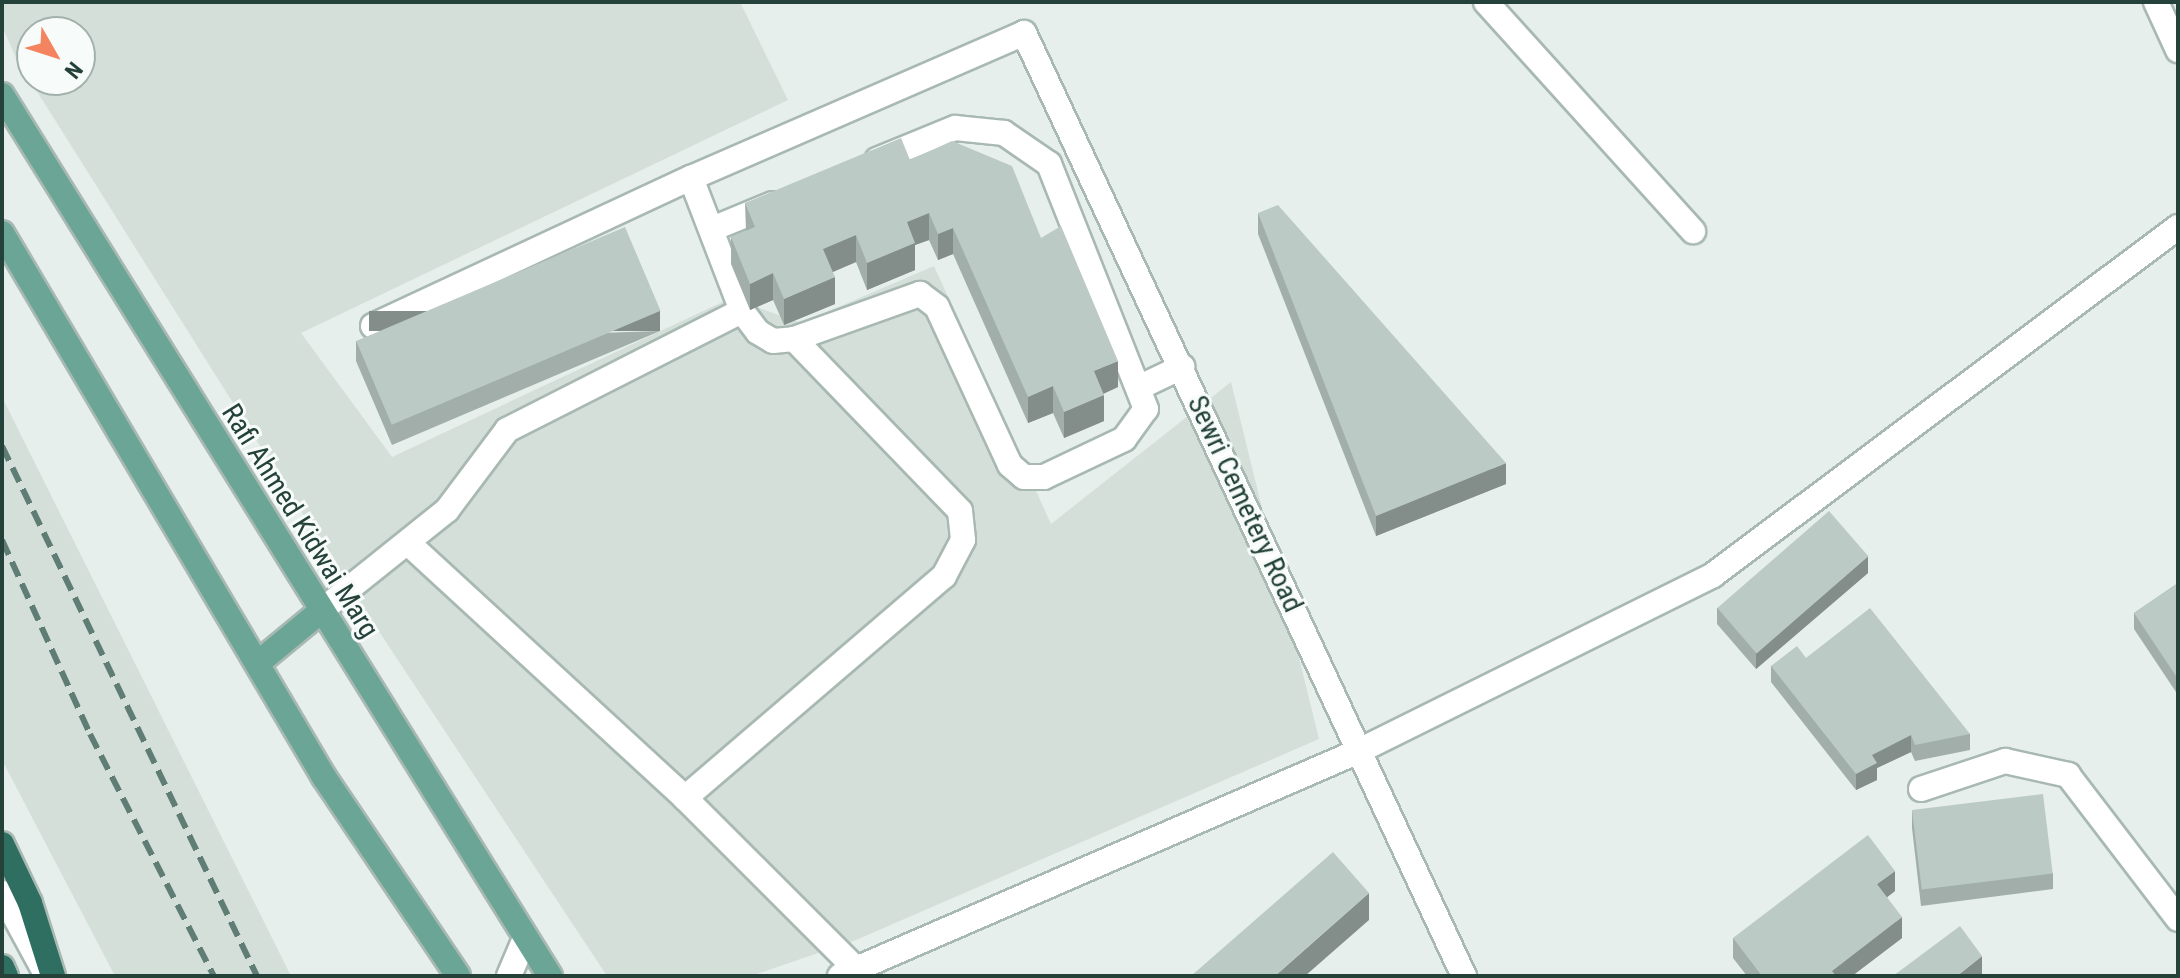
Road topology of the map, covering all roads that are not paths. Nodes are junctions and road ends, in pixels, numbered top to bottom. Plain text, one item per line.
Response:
1 (1486, 2) edge
2 (2156, 2) edge
3 (2178, 50) edge
4 (2, 95) edge
5 (855, 169) edge
6 (691, 178) junction
7 (798, 193) edge
8 (2178, 227) edge
9 (712, 229) junction
10 (1693, 231) dead end
11 (2, 233) edge
12 (742, 311) junction
13 (373, 326) dead end
14 (794, 339) junction
15 (1182, 367) junction
16 (1140, 387) junction
17 (408, 543) junction
18 (321, 611) junction
19 (258, 663) junction
20 (1359, 751) junction
21 (1921, 789) dead end
22 (685, 798) junction
23 (2, 844) edge
24 (2, 893) edge
25 (2178, 919) edge
26 (524, 940) junction
27 (2, 967) edge
28 (848, 972) edge
29 (42, 973) edge
30 (6, 976) edge
31 (458, 976) edge
32 (509, 976) edge
33 (550, 976) edge
34 (1464, 976) edge

1 - 10 street
2 - 3 street
4 - 18 main road, Rafi Ahmed Kidwai Marg
5 - 16 street
6 - 9 street
6 - 13 street
6 - 15 street, Sewri Cemetery Road
7 - 9 street
8 - 20 street
9 - 12 street
11 - 19 main road
12 - 14 street
12 - 17 street
14 - 16 street
14 - 22 street
15 - 16 street
15 - 20 street, Sewri Cemetery Road
17 - 18 street
17 - 22 street
18 - 19 main road
18 - 26 main road, Rafi Ahmed Kidwai Marg
19 - 31 main road
20 - 28 street
20 - 34 street, Sewri Cemetery Road
21 - 25 street
22 - 28 street
23 - 29 highway
24 - 29 street
26 - 32 street
26 - 33 main road, Rafi Ahmed Kidwai Marg
27 - 30 highway

